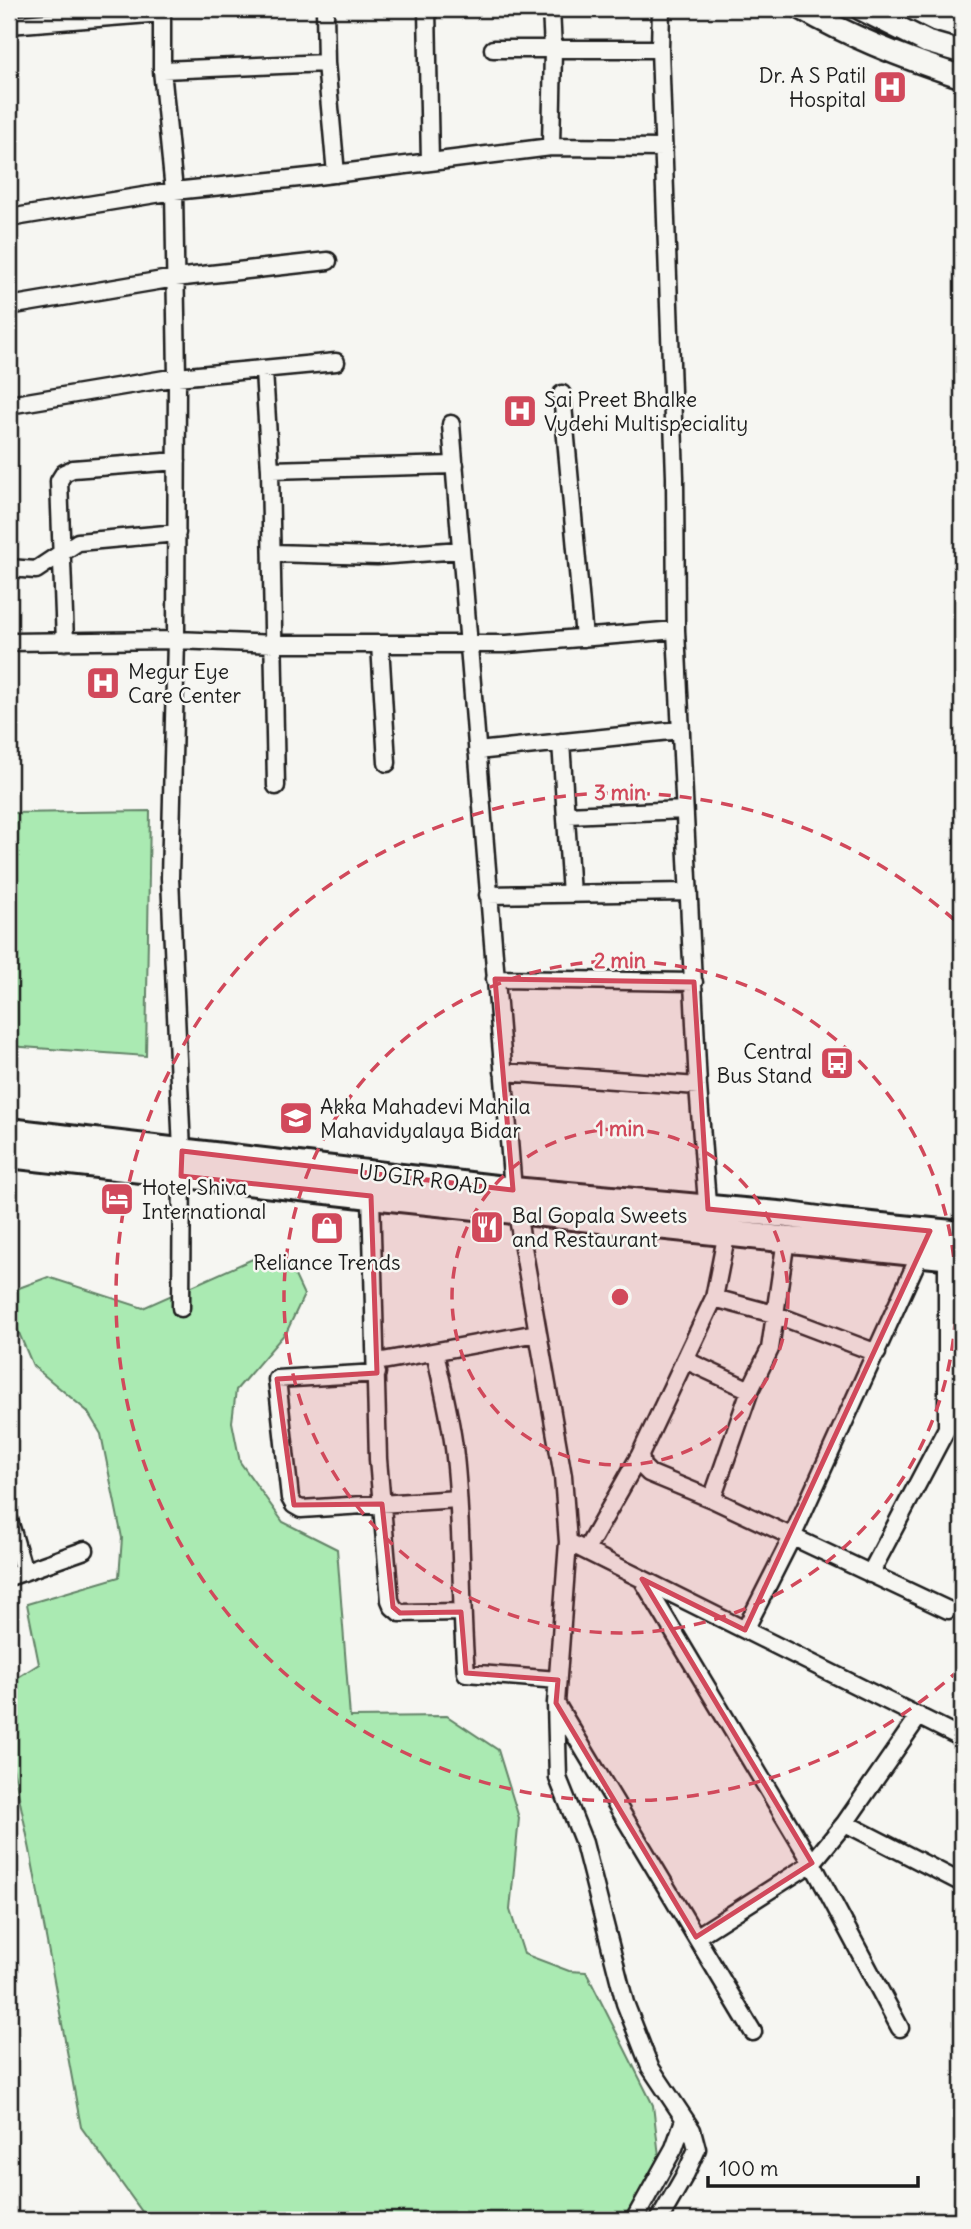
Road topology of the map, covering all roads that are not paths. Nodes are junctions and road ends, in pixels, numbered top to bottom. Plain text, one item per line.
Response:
1 (325, 9) edge
2 (427, 9) edge
3 (551, 9) edge
4 (660, 9) edge
5 (803, 9) edge
6 (862, 9) edge
7 (162, 11) edge
8 (79, 14) edge
9 (9, 24) edge
10 (660, 48) junction
11 (493, 49) dead end
12 (553, 49) junction
13 (962, 52) edge
14 (326, 63) junction
15 (162, 70) junction
16 (962, 77) edge
17 (551, 147) junction
18 (664, 148) junction
19 (430, 162) junction
20 (336, 174) junction
21 (174, 191) junction
22 (9, 218) edge
23 (328, 261) dead end
24 (175, 278) junction
25 (9, 306) edge
26 (336, 362) dead end
27 (264, 371) junction
28 (177, 377) junction
29 (562, 394) dead end
30 (9, 405) edge
31 (451, 424) dead end
32 (177, 461) junction
33 (455, 465) junction
34 (270, 470) junction
35 (177, 533) junction
36 (461, 550) junction
37 (63, 552) junction
38 (272, 553) junction
39 (9, 568) edge
40 (676, 630) junction
41 (584, 638) junction
42 (176, 640) junction
43 (9, 642) edge
44 (65, 642) junction
45 (274, 644) junction
46 (380, 644) junction
47 (468, 644) junction
48 (680, 730) junction
49 (561, 742) junction
50 (477, 751) junction
51 (387, 764) dead end
52 (276, 786) dead end
53 (684, 810) junction
54 (567, 815) junction
55 (689, 892) junction
56 (571, 894) junction
57 (488, 895) junction
58 (495, 979) junction
59 (694, 982) junction
60 (503, 1072) junction
61 (698, 1086) junction
62 (9, 1131) edge
63 (9, 1155) edge
64 (181, 1163) junction
65 (371, 1196) junction
66 (515, 1201) junction
67 (719, 1221) junction
68 (786, 1240) junction
69 (945, 1244) edge
70 (714, 1298) junction
71 (181, 1308) dead end
72 (774, 1314) junction
73 (537, 1333) junction
74 (435, 1352) junction
75 (877, 1353) junction
76 (685, 1360) junction
77 (377, 1368) junction
78 (750, 1390) junction
79 (640, 1455) junction
80 (458, 1499) junction
81 (712, 1499) junction
82 (382, 1504) junction
83 (9, 1520) edge
84 (792, 1537) junction
85 (568, 1542) junction
86 (85, 1549) dead end
87 (586, 1550) junction
88 (17, 1574) edge
89 (870, 1574) junction
90 (642, 1579) junction
91 (948, 1610) dead end
92 (461, 1612) junction
93 (745, 1630) junction
94 (558, 1680) junction
95 (556, 1703) junction
96 (919, 1716) junction
97 (962, 1738) edge
98 (845, 1823) junction
99 (812, 1863) junction
100 (962, 1883) edge
101 (696, 1937) junction
102 (900, 2028) dead end
103 (753, 2032) dead end
104 (684, 2119) junction
105 (634, 2220) edge
106 (659, 2220) edge

1 - 14 street
2 - 19 street
3 - 12 street
4 - 10 street
5 - 16 main road
6 - 13 main road
7 - 8 street
7 - 15 street
8 - 9 street
10 - 12 street
10 - 18 street
11 - 12 street
12 - 17 street
14 - 15 street
14 - 20 street
15 - 21 street
17 - 18 street
17 - 19 street
18 - 40 street
19 - 20 street
20 - 21 street
21 - 22 street
21 - 24 street
23 - 24 street
24 - 25 street
24 - 28 street
26 - 27 street
27 - 28 street
27 - 34 street
28 - 30 street
28 - 32 street
29 - 41 street
31 - 33 street
32 - 35 street
32 - 37 street
33 - 34 street
33 - 36 street
34 - 38 street
35 - 37 street
35 - 42 street
36 - 38 street
36 - 47 street
37 - 39 street
37 - 44 street
38 - 45 street
40 - 41 street
40 - 48 street
41 - 47 street
42 - 44 street
42 - 45 street
42 - 64 street
43 - 44 street
45 - 46 street
45 - 52 street
46 - 47 street
46 - 51 street
47 - 50 street
48 - 49 street
48 - 53 street
49 - 50 street
49 - 54 street
50 - 57 street
53 - 54 street
53 - 55 street
54 - 56 street
55 - 56 street
55 - 59 street
56 - 57 street
57 - 58 street
58 - 59 street
58 - 60 street
59 - 61 street
60 - 61 street
60 - 66 street
61 - 67 street
62 - 64 highway, UDGIR ROAD
63 - 64 highway, UDGIR ROAD
64 - 65 highway, UDGIR ROAD
64 - 66 highway, UDGIR ROAD
64 - 71 street
65 - 66 highway, UDGIR ROAD
65 - 77 street
66 - 67 highway, UDGIR ROAD
66 - 73 street
67 - 68 highway, UDGIR ROAD
67 - 69 highway, UDGIR ROAD
67 - 70 street
68 - 69 highway, UDGIR ROAD
68 - 72 street
69 - 75 street
69 - 89 street
70 - 72 street
70 - 76 street
72 - 75 street
72 - 78 street
73 - 74 street
73 - 85 street
74 - 77 street
74 - 80 street
75 - 84 street
76 - 78 street
76 - 79 street
77 - 82 street
77 - 82 street
78 - 81 street
79 - 81 street
79 - 87 street
80 - 82 street
80 - 92 street
81 - 84 street
82 - 92 street
83 - 88 street
84 - 89 street
84 - 93 street
85 - 87 street
85 - 94 street
86 - 88 street
87 - 90 street
89 - 91 street
90 - 93 street
90 - 99 street
92 - 94 street
93 - 96 street
94 - 95 street
95 - 101 street
95 - 104 street
96 - 97 street
96 - 98 street
98 - 99 street
98 - 100 street
99 - 101 street
99 - 102 street
101 - 103 street
104 - 105 street
104 - 106 street

